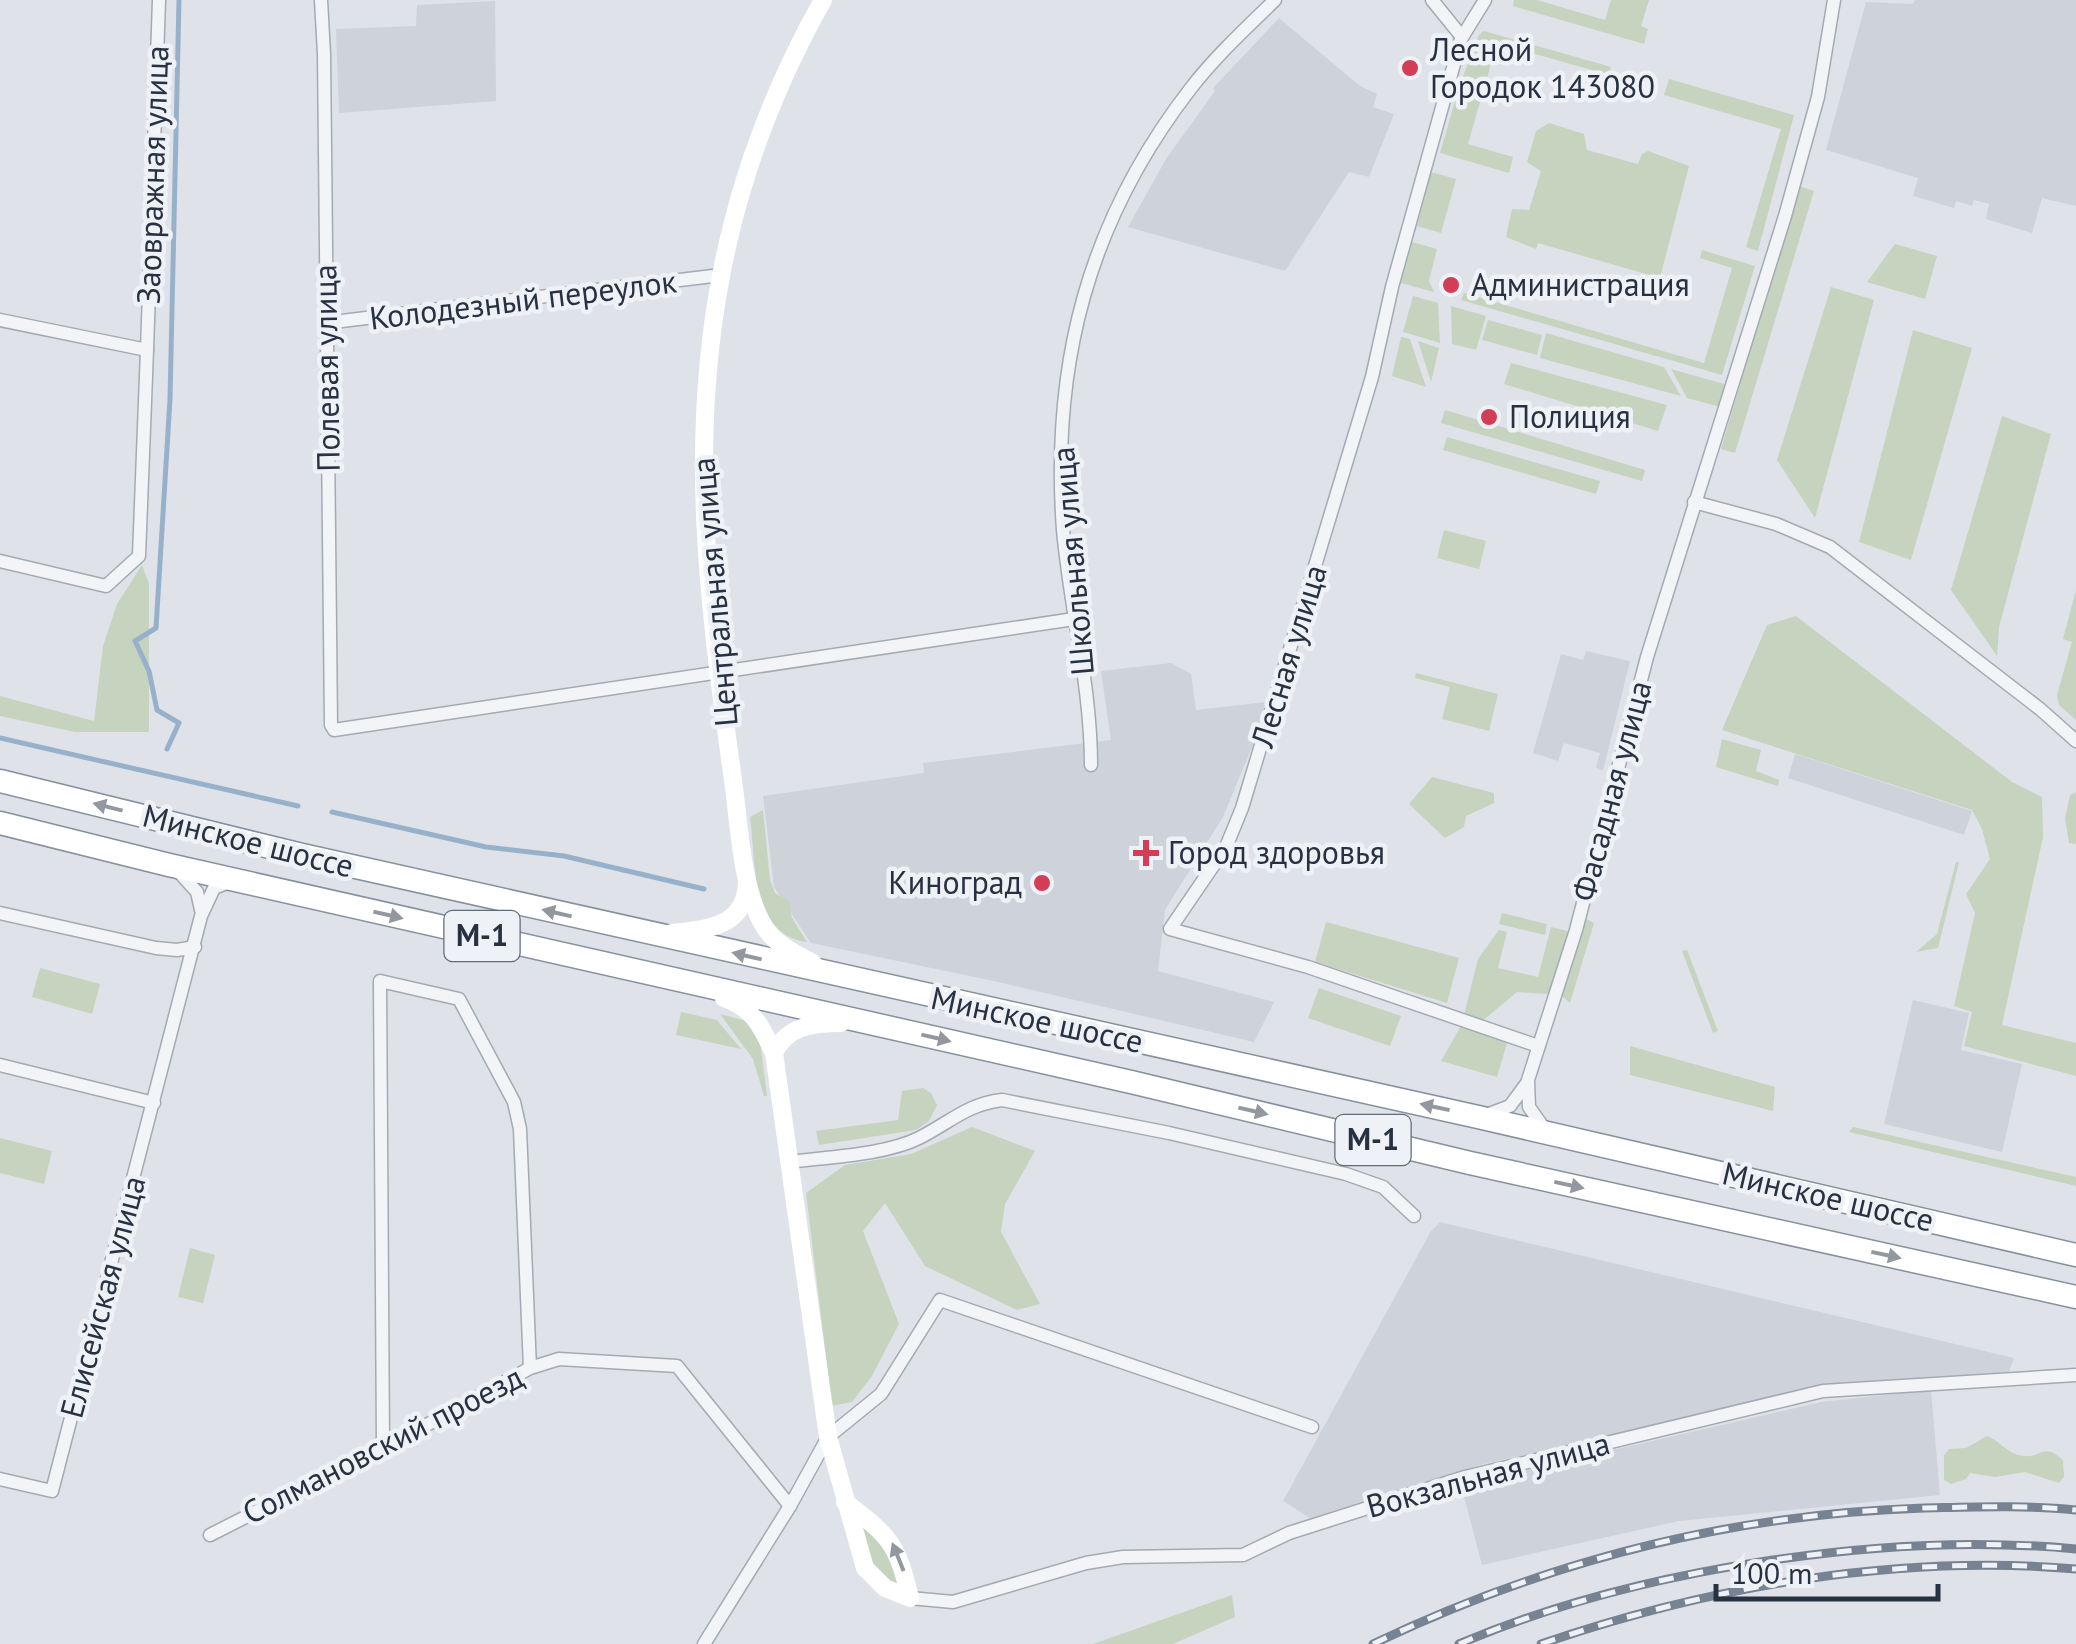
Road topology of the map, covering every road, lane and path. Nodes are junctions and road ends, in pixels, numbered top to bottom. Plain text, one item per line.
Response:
1 (158, 0) edge
2 (321, 0) edge
3 (823, 0) edge
4 (1275, 0) edge
5 (1432, 0) edge
6 (1485, 0) edge
7 (1834, 0) edge
8 (1462, 37) junction
9 (721, 274) junction
10 (0, 320) edge
11 (326, 323) junction
12 (147, 350) junction
13 (1694, 502) junction
14 (0, 561) edge
15 (1074, 619) junction
16 (718, 671) junction
17 (2076, 741) edge
18 (1091, 764) dead end
19 (0, 780) edge
20 (0, 823) edge
21 (169, 865) junction
22 (748, 877) junction
23 (235, 880) junction
24 (0, 913) edge
25 (201, 916) junction
26 (652, 934) junction
27 (195, 948) junction
28 (841, 977) junction
29 (670, 978) junction
30 (870, 1022) junction
31 (1538, 1046) junction
32 (774, 1053) junction
33 (0, 1065) edge
34 (1528, 1080) junction
35 (154, 1102) junction
36 (1478, 1116) junction
37 (1547, 1133) junction
38 (790, 1162) junction
39 (1414, 1216) dead end
40 (2076, 1255) edge
41 (2076, 1297) edge
42 (530, 1368) junction
43 (2076, 1376) edge
44 (1312, 1427) dead end
45 (828, 1437) junction
46 (382, 1445) junction
47 (0, 1478) edge
48 (845, 1502) junction
49 (790, 1506) junction
50 (210, 1534) dead end
51 (910, 1598) junction
52 (704, 1644) edge

1 - 12 street, Заовражная улица
2 - 11 street, Полевая улица
3 - 9 street, Центральная улица
4 - 15 street, Школьная улица
5 - 8 street
6 - 8 street, Лесная улица
7 - 13 street, Фасадная улица
8 - 31 street, Лесная улица
9 - 11 street, Колодезный переулок
9 - 16 street, Центральная улица
10 - 12 street
11 - 16 street, Полевая улица
12 - 14 street, Заовражная улица
13 - 17 street
13 - 31 street, Фасадная улица
15 - 16 street
15 - 18 street, Школьная улица
16 - 22 street, Центральная улица
26 -> 19 highway, Минское шоссе / М-1
20 - 21 highway, Минское шоссе / М-1
21 - 23 highway, Минское шоссе / М-1
21 - 25 street
22 - 26 street
22 - 28 street, Центральная улица
23 - 25 street
23 -> 29 highway, Минское шоссе / М-1
24 - 27 street
25 - 27 street, Елисейская улица
28 -> 26 highway, Минское шоссе / М-1
27 - 35 street, Елисейская улица
36 -> 28 highway, Минское шоссе / М-1
29 - 30 highway, Минское шоссе / М-1
29 - 32 street
30 - 32 street
30 -> 41 highway, Минское шоссе / М-1
31 - 34 street, Фасадная улица
32 - 38 street
33 - 35 street
34 - 36 street
34 - 37 street
35 - 47 street, Елисейская улица
36 - 37 highway, Минское шоссе / М-1
37 - 40 highway, Минское шоссе / М-1
38 - 39 street
38 - 45 street
42 - 46 street, Солмановский проезд
42 - 46 street
42 - 49 street, Солмановский проезд
43 - 51 street, Вокзальная улица
44 - 45 street
45 - 48 street
45 - 49 street
46 - 50 street, Солмановский проезд
51 -> 48 street
48 - 51 street
49 - 52 street

